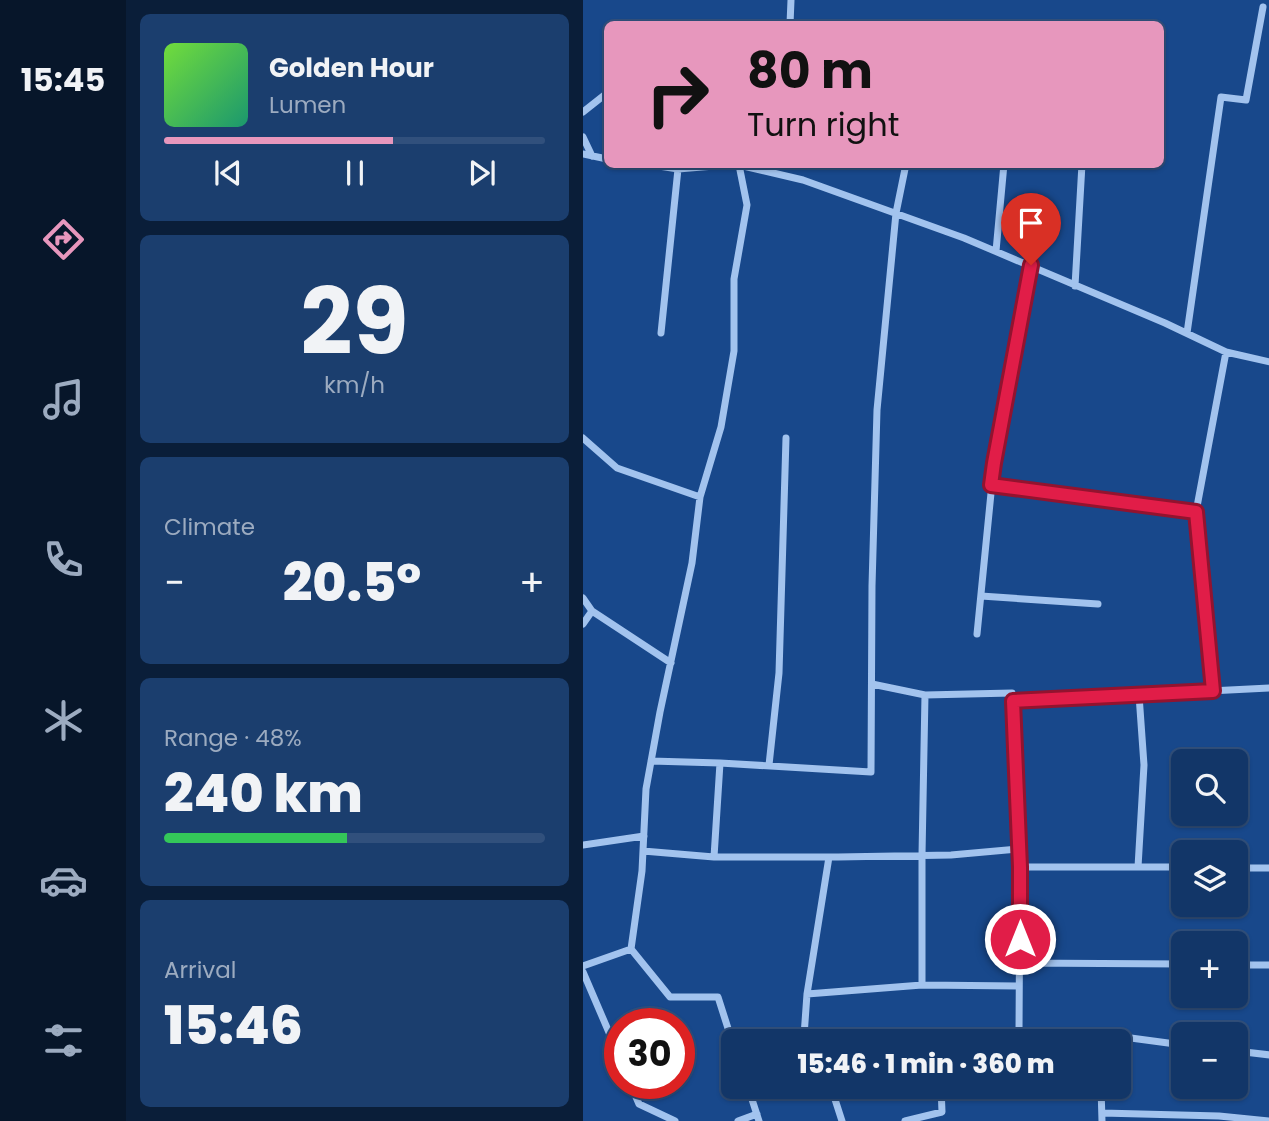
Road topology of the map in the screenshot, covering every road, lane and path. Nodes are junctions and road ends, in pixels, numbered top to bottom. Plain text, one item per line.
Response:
1 (791, 0) edge
2 (1263, 6) dead end
3 (790, 21) edge
4 (604, 95) edge
5 (583, 112) edge
6 (583, 137) edge
7 (583, 154) edge
8 (592, 156) junction
9 (604, 158) edge
10 (672, 168) edge
11 (693, 168) edge
12 (740, 168) edge
13 (752, 168) edge
14 (906, 168) edge
15 (1004, 168) edge
16 (1082, 168) edge
17 (678, 169) junction
18 (896, 213) junction
19 (996, 251) junction
20 (1031, 265) junction
21 (1075, 286) junction
22 (661, 333) dead end
23 (1187, 333) junction
24 (1226, 352) junction
25 (1269, 362) edge
26 (583, 438) edge
27 (786, 438) dead end
28 (991, 485) junction
29 (700, 496) junction
30 (1196, 512) junction
31 (981, 596) junction
32 (583, 598) edge
33 (1098, 604) dead end
34 (592, 611) junction
35 (583, 624) edge
36 (977, 634) dead end
37 (671, 663) junction
38 (872, 684) junction
39 (1269, 688) edge
40 (1213, 691) junction
41 (1012, 693) dead end
42 (925, 695) junction
43 (1139, 695) junction
44 (651, 761) junction
45 (720, 763) junction
46 (769, 765) junction
47 (644, 836) junction
48 (583, 845) edge
49 (1019, 849) junction
50 (643, 851) junction
51 (922, 855) junction
52 (714, 857) junction
53 (829, 857) junction
54 (1020, 867) junction
55 (1138, 867) junction
56 (1171, 867) edge
57 (1248, 868) edge
58 (1269, 868) edge
59 (631, 949) junction
60 (1019, 963) junction
61 (1171, 964) edge
62 (1248, 965) edge
63 (1269, 965) edge
64 (583, 966) edge
65 (583, 972) edge
66 (922, 985) junction
67 (1019, 986) junction
68 (807, 994) junction
69 (604, 1021) edge
70 (728, 1029) edge
71 (805, 1029) edge
72 (1019, 1029) edge
73 (1131, 1038) edge
74 (1171, 1043) edge
75 (1248, 1052) edge
76 (1269, 1055) edge
77 (637, 1099) edge
78 (752, 1099) edge
79 (835, 1099) edge
80 (941, 1099) edge
81 (1101, 1099) edge
82 (758, 1117) edge
83 (1102, 1117) edge
84 (675, 1121) edge
85 (738, 1121) edge
86 (842, 1121) edge
87 (905, 1121) edge
88 (1269, 1121) edge

1 - 3 street
2 - 23 street
4 - 5 street
6 - 8 street
7 - 8 street
8 - 9 street
10 - 17 street
11 - 17 street
12 - 29 street
13 - 18 street
14 - 18 street
15 - 19 street
16 - 21 street
17 - 22 street
18 - 19 street
18 - 38 street
19 - 20 street
20 - 21 street
20 - 28 street
21 - 23 street
23 - 24 street
24 - 25 street
24 - 30 street
26 - 29 street
27 - 46 street
28 - 30 street
28 - 31 street
29 - 37 street
30 - 40 street
31 - 33 street
31 - 36 street
32 - 34 street
34 - 35 street
34 - 37 street
37 - 44 street
38 - 42 street
38 - 46 street
39 - 40 street
40 - 43 street
41 - 42 street
42 - 51 street
43 - 49 street
43 - 55 street
44 - 45 street
44 - 47 street
45 - 46 street
45 - 52 street
47 - 48 street
47 - 50 street
49 - 51 street
49 - 54 street
50 - 52 street
50 - 59 street
51 - 53 street
51 - 66 street
52 - 53 street
53 - 68 street
54 - 55 street
54 - 60 street
55 - 56 street
57 - 58 street
59 - 64 street
59 - 70 street
60 - 61 street
60 - 67 street
62 - 63 street
65 - 69 street
66 - 67 street
66 - 68 street
67 - 72 street
68 - 71 street
73 - 74 street
75 - 76 street
77 - 84 street
78 - 82 street
79 - 86 street
80 - 87 street
81 - 83 street
82 - 85 street
83 - 88 street

